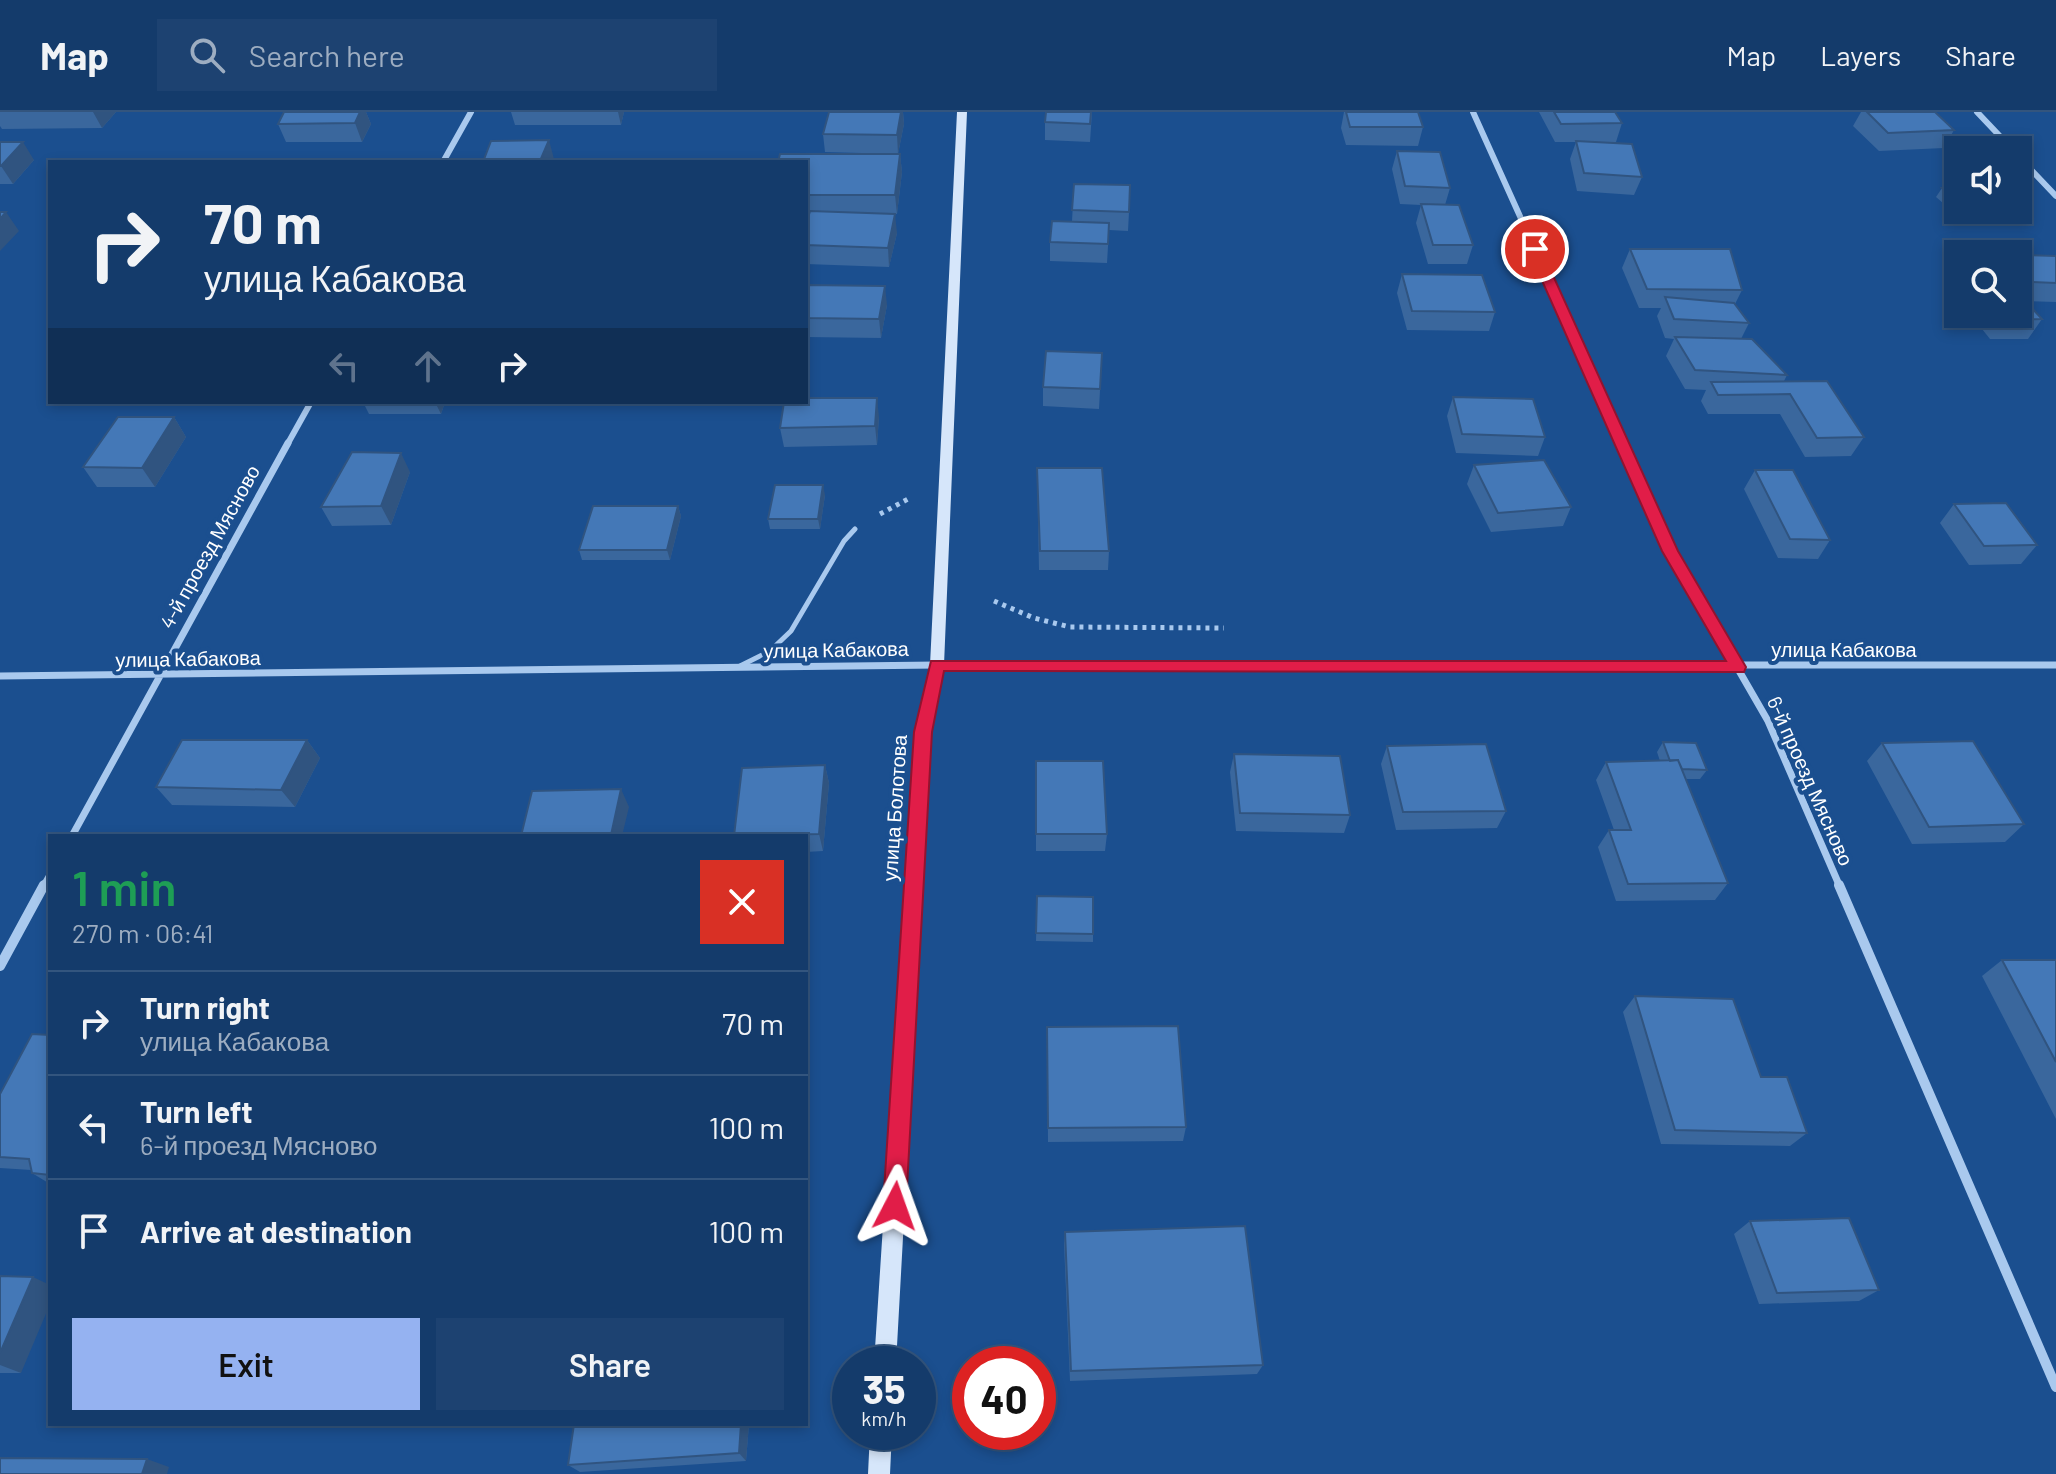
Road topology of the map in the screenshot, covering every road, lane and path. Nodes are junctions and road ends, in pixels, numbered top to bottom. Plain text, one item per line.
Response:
1 (471, 112) edge
2 (962, 112) edge
3 (1473, 112) edge
4 (1977, 112) edge
5 (2000, 136) edge
6 (444, 160) edge
7 (2032, 171) edge
8 (2056, 196) edge
9 (310, 404) edge
10 (855, 529) dead end
11 (994, 601) dead end
12 (1227, 628) dead end
13 (937, 665) junction
14 (2056, 665) edge
15 (1738, 667) junction
16 (737, 668) junction
17 (0, 676) edge
18 (160, 676) junction
19 (73, 834) edge
20 (48, 879) edge
21 (0, 966) edge
22 (886, 1346) edge
23 (2056, 1387) edge
24 (880, 1450) edge
25 (879, 1474) edge

1 - 6 street
2 - 13 street, улица Болотова
3 - 15 street, 6-й проезд Мясново
4 - 5 street
7 - 8 street
9 - 18 street, 4-й проезд Мясново
10 - 16 lane
11 - 12 path
13 - 15 street, улица Кабакова
13 - 16 street, улица Кабакова
13 - 22 street, улица Болотова
14 - 15 street, улица Кабакова
15 - 23 street, 6-й проезд Мясново
16 - 18 street, улица Кабакова
17 - 18 street, улица Кабакова
18 - 19 street, 4-й проезд Мясново
20 - 21 street
24 - 25 street

